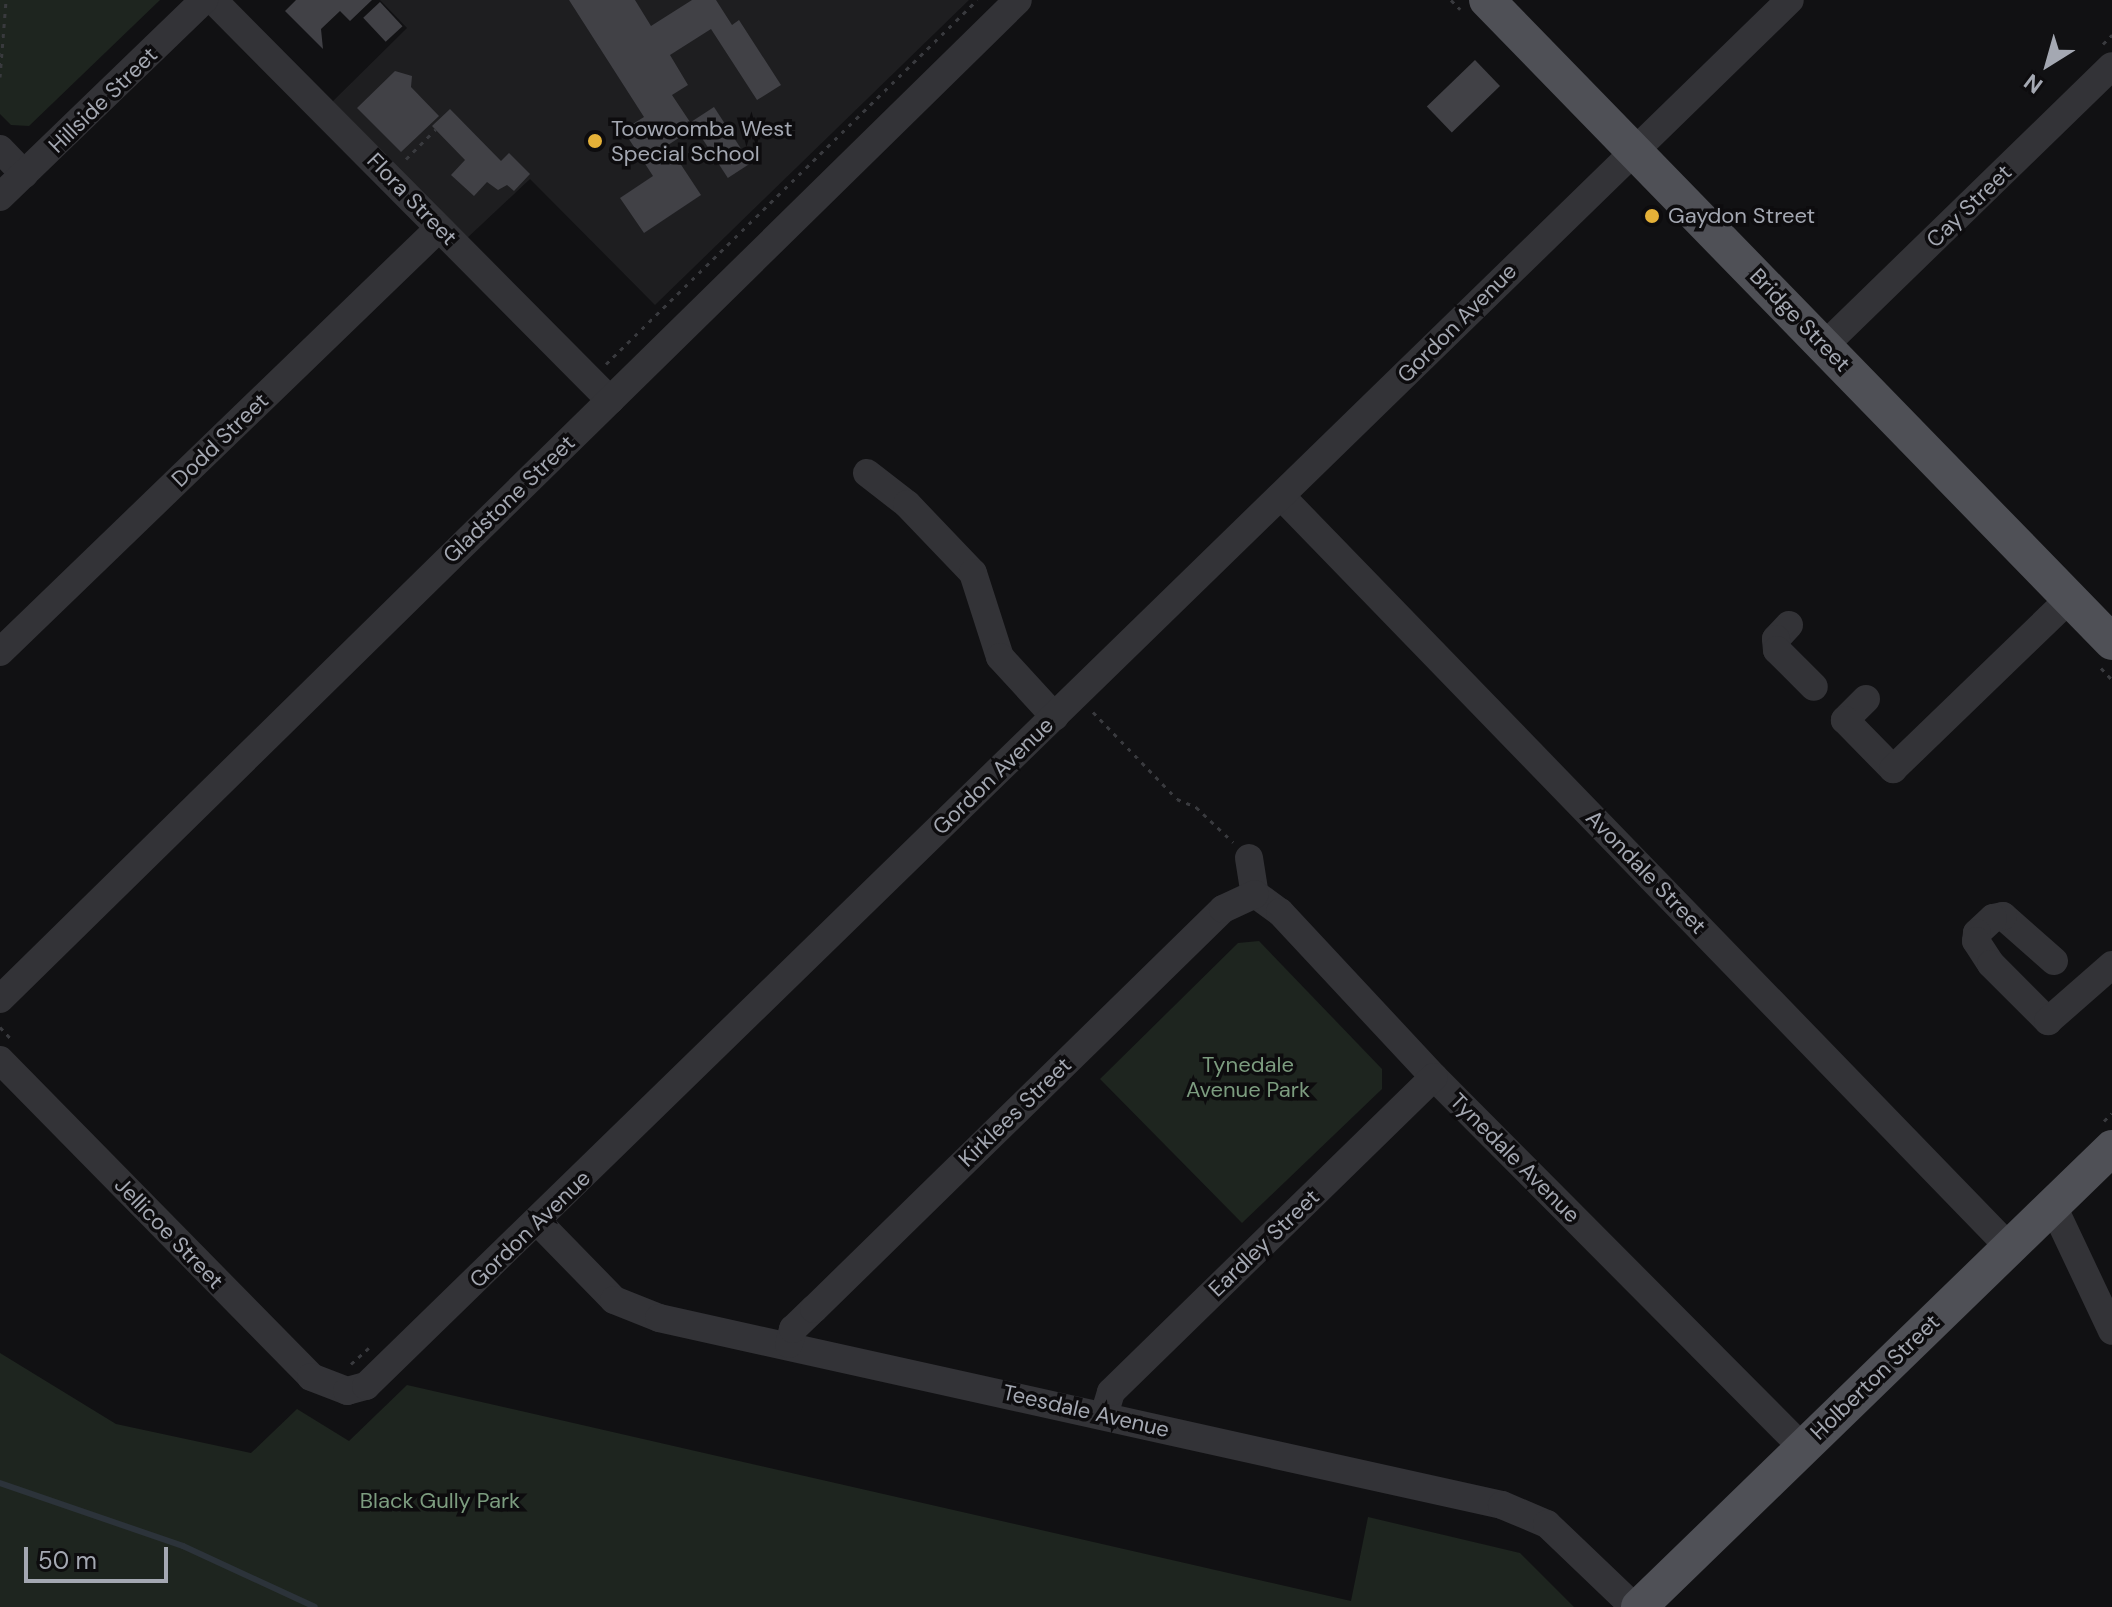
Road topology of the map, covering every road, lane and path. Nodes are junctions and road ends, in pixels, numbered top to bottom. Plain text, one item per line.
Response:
1 (6, 0) edge
2 (204, 0) edge
3 (213, 0) edge
4 (977, 0) edge
5 (1018, 0) edge
6 (1487, 0) edge
7 (1790, 0) edge
8 (6, 34) junction
9 (0, 35) edge
10 (2112, 66) edge
11 (0, 77) edge
12 (436, 129) dead end
13 (0, 149) edge
14 (1633, 150) junction
15 (24, 174) junction
16 (389, 176) junction
17 (0, 197) edge
18 (439, 228) junction
19 (1825, 345) junction
20 (590, 380) junction
21 (610, 400) junction
22 (867, 473) dead end
23 (1281, 496) junction
24 (2069, 599) junction
25 (1789, 625) dead end
26 (2109, 632) edge
27 (0, 652) edge
28 (1076, 695) junction
29 (1866, 699) dead end
30 (1055, 717) junction
31 (1845, 720) junction
32 (1249, 858) joint
33 (1255, 894) junction
34 (2054, 961) dead end
35 (2112, 965) edge
36 (0, 999) edge
37 (0, 1060) edge
38 (1434, 1077) junction
39 (2112, 1148) edge
40 (2053, 1206) junction
41 (537, 1221) junction
42 (2010, 1248) junction
43 (2112, 1331) edge
44 (789, 1344) junction
45 (347, 1391) joint
46 (1104, 1415) junction
47 (1802, 1447) junction
48 (1636, 1607) edge

1 - 8 path
2 - 15 street, Hillside Street
3 - 16 street, Flora Street
4 - 20 path
5 - 21 street, Gladstone Street
6 - 14 main road, Bridge Street
7 - 14 street
8 - 9 path
8 - 11 path
10 - 19 street, Cay Street
12 - 16 path
13 - 15 street
14 - 19 main road, Bridge Street
14 - 23 street, Gordon Avenue
15 - 17 street, Hillside Street
16 - 18 street, Flora Street
18 - 20 street, Flora Street
18 - 27 street, Dodd Street
19 - 24 main road, Bridge Street
20 - 21 street, Flora Street
21 - 36 street, Gladstone Street
22 - 30 street
23 - 28 street, Gordon Avenue
23 - 42 street, Avondale Street
24 - 26 main road, Bridge Street
24 - 31 street
25 - 31 street
28 - 30 street, Gordon Avenue
28 - 32 path
29 - 31 street
30 - 41 street, Gordon Avenue
32 - 33 street
33 - 38 street, Tynedale Avenue
33 - 44 street, Kirklees Street
34 - 35 street
37 - 45 street, Jellicoe Street
38 - 46 street, Eardley Street
38 - 47 street, Tynedale Avenue
39 - 40 main road, Holberton Street
40 - 42 main road, Holberton Street
40 - 43 street
41 - 44 street, Teesdale Avenue
41 - 45 street, Gordon Avenue
42 - 47 main road, Holberton Street
44 - 46 street, Teesdale Avenue
46 - 48 street, Teesdale Avenue
47 - 48 main road, Holberton Street

